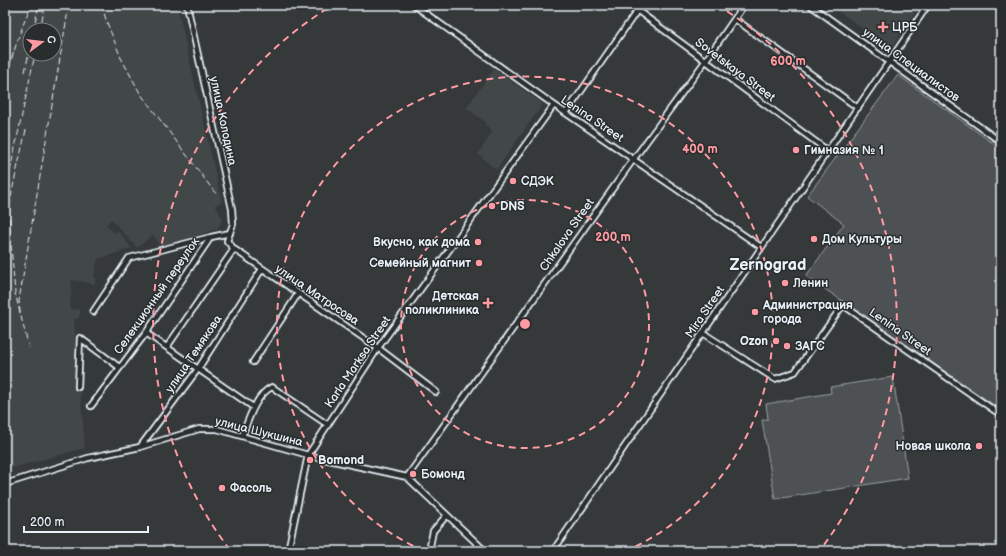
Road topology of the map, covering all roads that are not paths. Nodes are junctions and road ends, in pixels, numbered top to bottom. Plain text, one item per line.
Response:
1 (187, 5) edge
2 (414, 5) edge
3 (630, 5) edge
4 (641, 5) edge
5 (744, 5) edge
6 (810, 5) edge
7 (928, 5) edge
8 (637, 10) junction
9 (735, 19) junction
10 (706, 60) junction
11 (890, 62) junction
12 (554, 105) junction
13 (858, 108) junction
14 (566, 113) junction
15 (1001, 142) edge
16 (828, 151) junction
17 (633, 160) junction
18 (230, 233) junction
19 (211, 237) junction
20 (227, 241) joint
21 (761, 247) junction
22 (234, 249) junction
23 (262, 269) junction
24 (298, 294) junction
25 (92, 312) dead end
26 (146, 333) junction
27 (703, 334) junction
28 (167, 347) junction
29 (378, 348) junction
30 (253, 362) dead end
31 (119, 367) junction
32 (198, 369) junction
33 (78, 387) dead end
34 (436, 392) dead end
35 (90, 406) dead end
36 (253, 407) junction
37 (1001, 414) edge
38 (328, 425) junction
39 (242, 436) junction
40 (140, 447) junction
41 (308, 454) junction
42 (407, 477) junction
43 (5, 484) edge
44 (447, 515) junction
45 (288, 551) edge
46 (429, 551) edge
47 (485, 551) edge
48 (553, 551) edge

1 - 18 street, улица Колодина
2 - 12 street, Lenina Street
3 - 8 street, Sovetskaya Street
4 - 8 street
5 - 9 street, Chkalova Street
6 - 11 street, улица Специалистов
7 - 11 street, Mira Street
8 - 10 street, Sovetskaya Street
8 - 14 street
9 - 10 street, Chkalova Street
9 - 13 street
10 - 16 street, Sovetskaya Street
10 - 17 street, Chkalova Street
11 - 13 street, Mira Street
11 - 15 street, улица Специалистов
12 - 14 street, Lenina Street
12 - 29 street, Karla Marksa Street
13 - 16 street, Mira Street
14 - 17 street, Lenina Street
16 - 21 street, Mira Street
17 - 21 street, Lenina Street
17 - 42 street, Chkalova Street
18 - 19 street, Селекционный переулок
18 - 20 street, улица Колодина
19 - 25 street, Селекционный переулок
19 - 26 street, Селекционный переулок
20 - 22 street, улица Матросова
21 - 27 street, Mira Street
22 - 23 street, улица Матросова
22 - 28 street
23 - 24 street, улица Матросова
23 - 32 street, улица Темякова
24 - 29 street, улица Матросова
24 - 30 street
26 - 28 street
26 - 31 street, Селекционный переулок
27 - 37 street, Lenina Street
27 - 48 street, Mira Street
28 - 32 street
29 - 34 street, улица Матросова
29 - 38 street, Karla Marksa Street
31 - 33 street, Селекционный переулок
31 - 35 street, Селекционный переулок
32 - 36 street
32 - 40 street, улица Темякова
36 - 38 street
36 - 39 street
38 - 41 street, Karla Marksa Street
39 - 40 street, улица Шукшина
39 - 41 street, улица Шукшина
40 - 43 street, улица Шукшина
41 - 42 street, улица Шукшина
41 - 45 street, Karla Marksa Street
42 - 44 street
44 - 46 street
44 - 47 street

